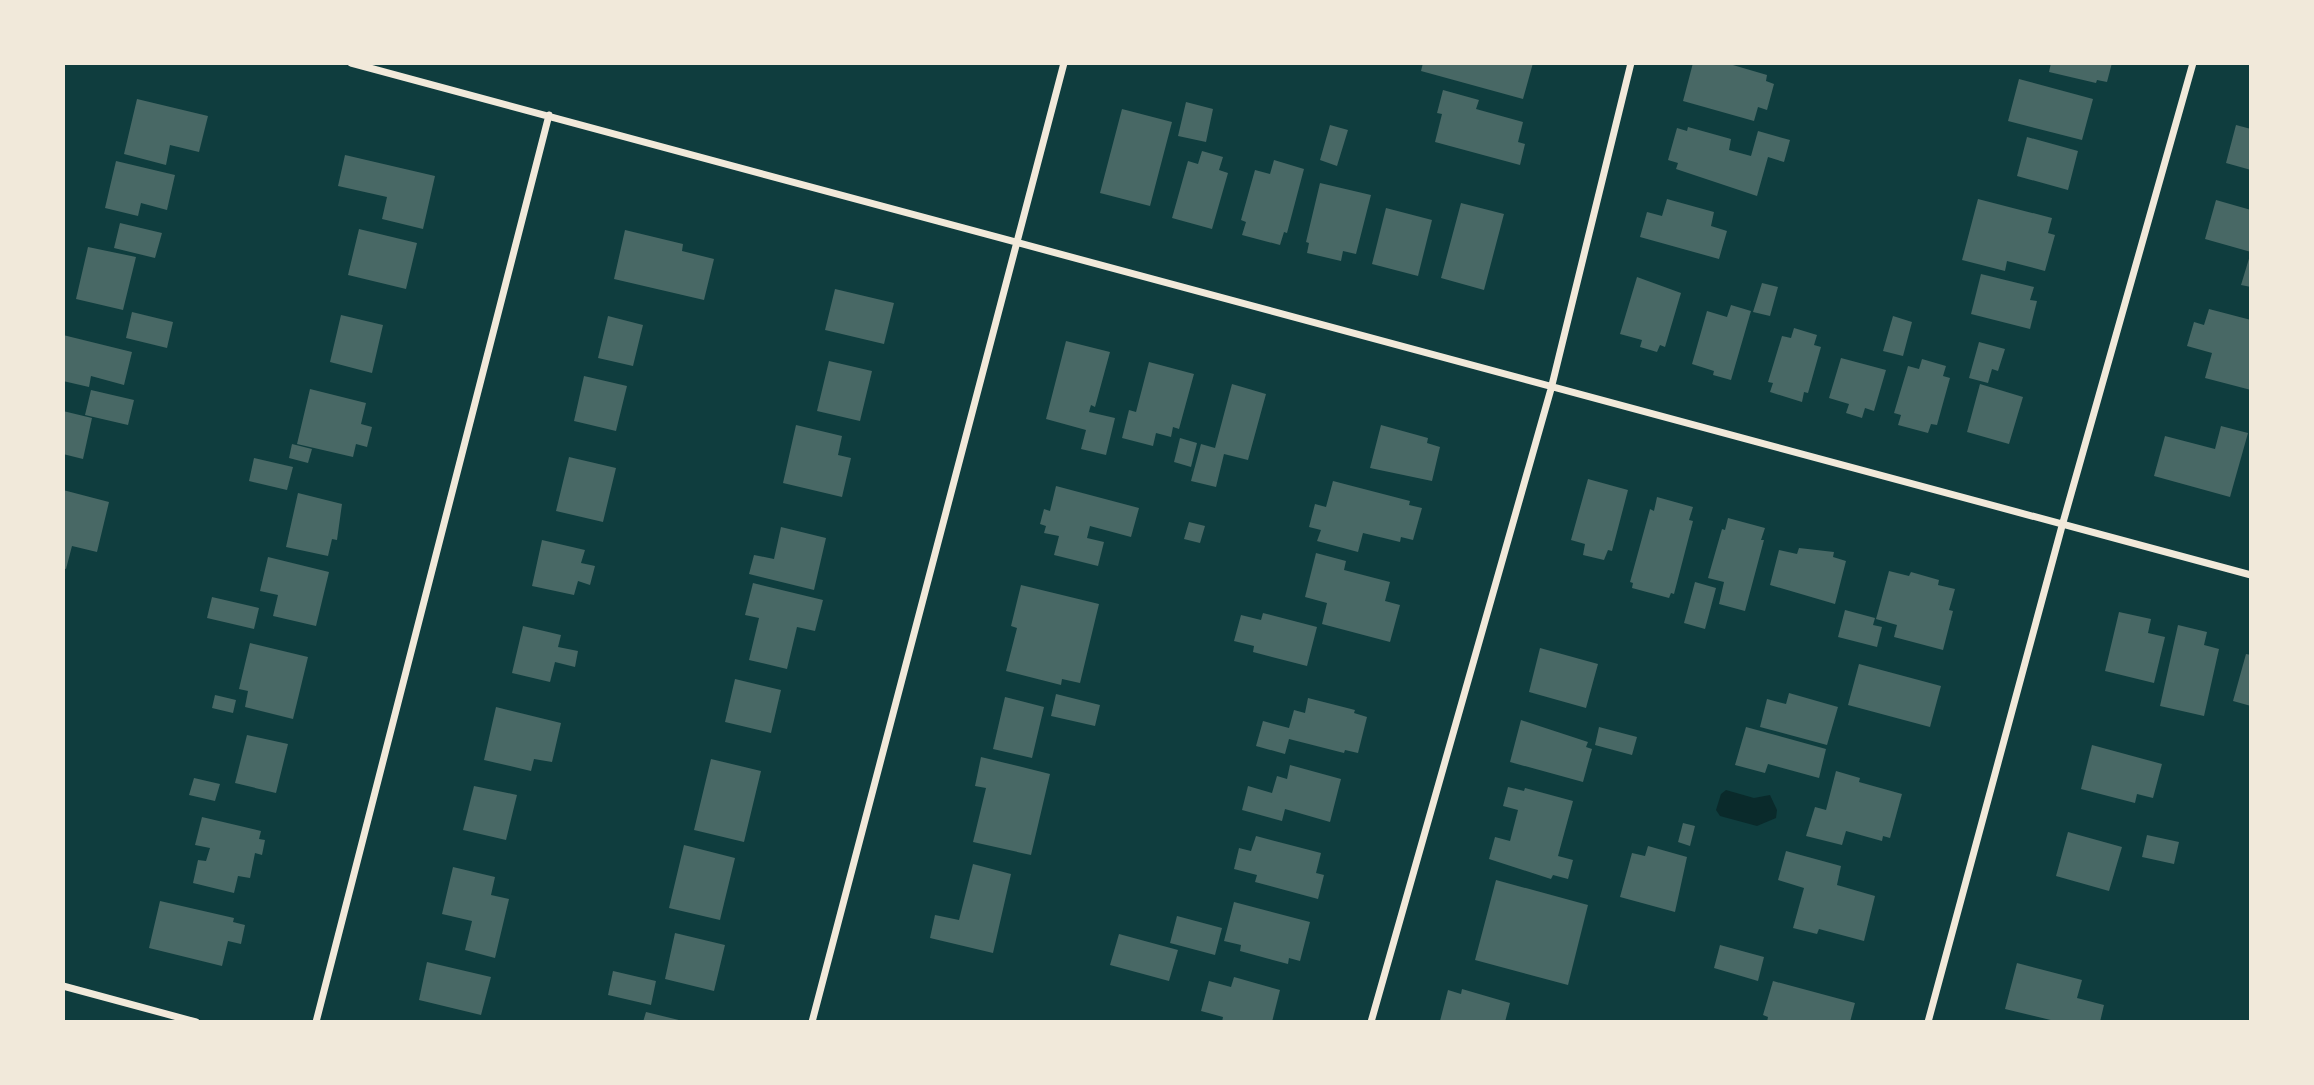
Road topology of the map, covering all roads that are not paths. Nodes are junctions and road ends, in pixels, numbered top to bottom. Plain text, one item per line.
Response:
1 (351, 63) edge
2 (1064, 63) edge
3 (1632, 63) edge
4 (2193, 63) edge
5 (549, 115) junction
6 (1016, 240) junction
7 (1551, 388) junction
8 (2062, 526) junction
9 (2251, 575) edge
10 (63, 986) edge
11 (196, 1022) edge
12 (317, 1022) edge
13 (812, 1022) edge
14 (1371, 1022) edge
15 (1928, 1022) edge

1 - 5 street
2 - 6 street
3 - 7 street
4 - 8 street
5 - 6 street
5 - 12 street
6 - 7 street
6 - 13 street
7 - 8 street
7 - 14 street
8 - 9 street
8 - 15 street
10 - 11 street

